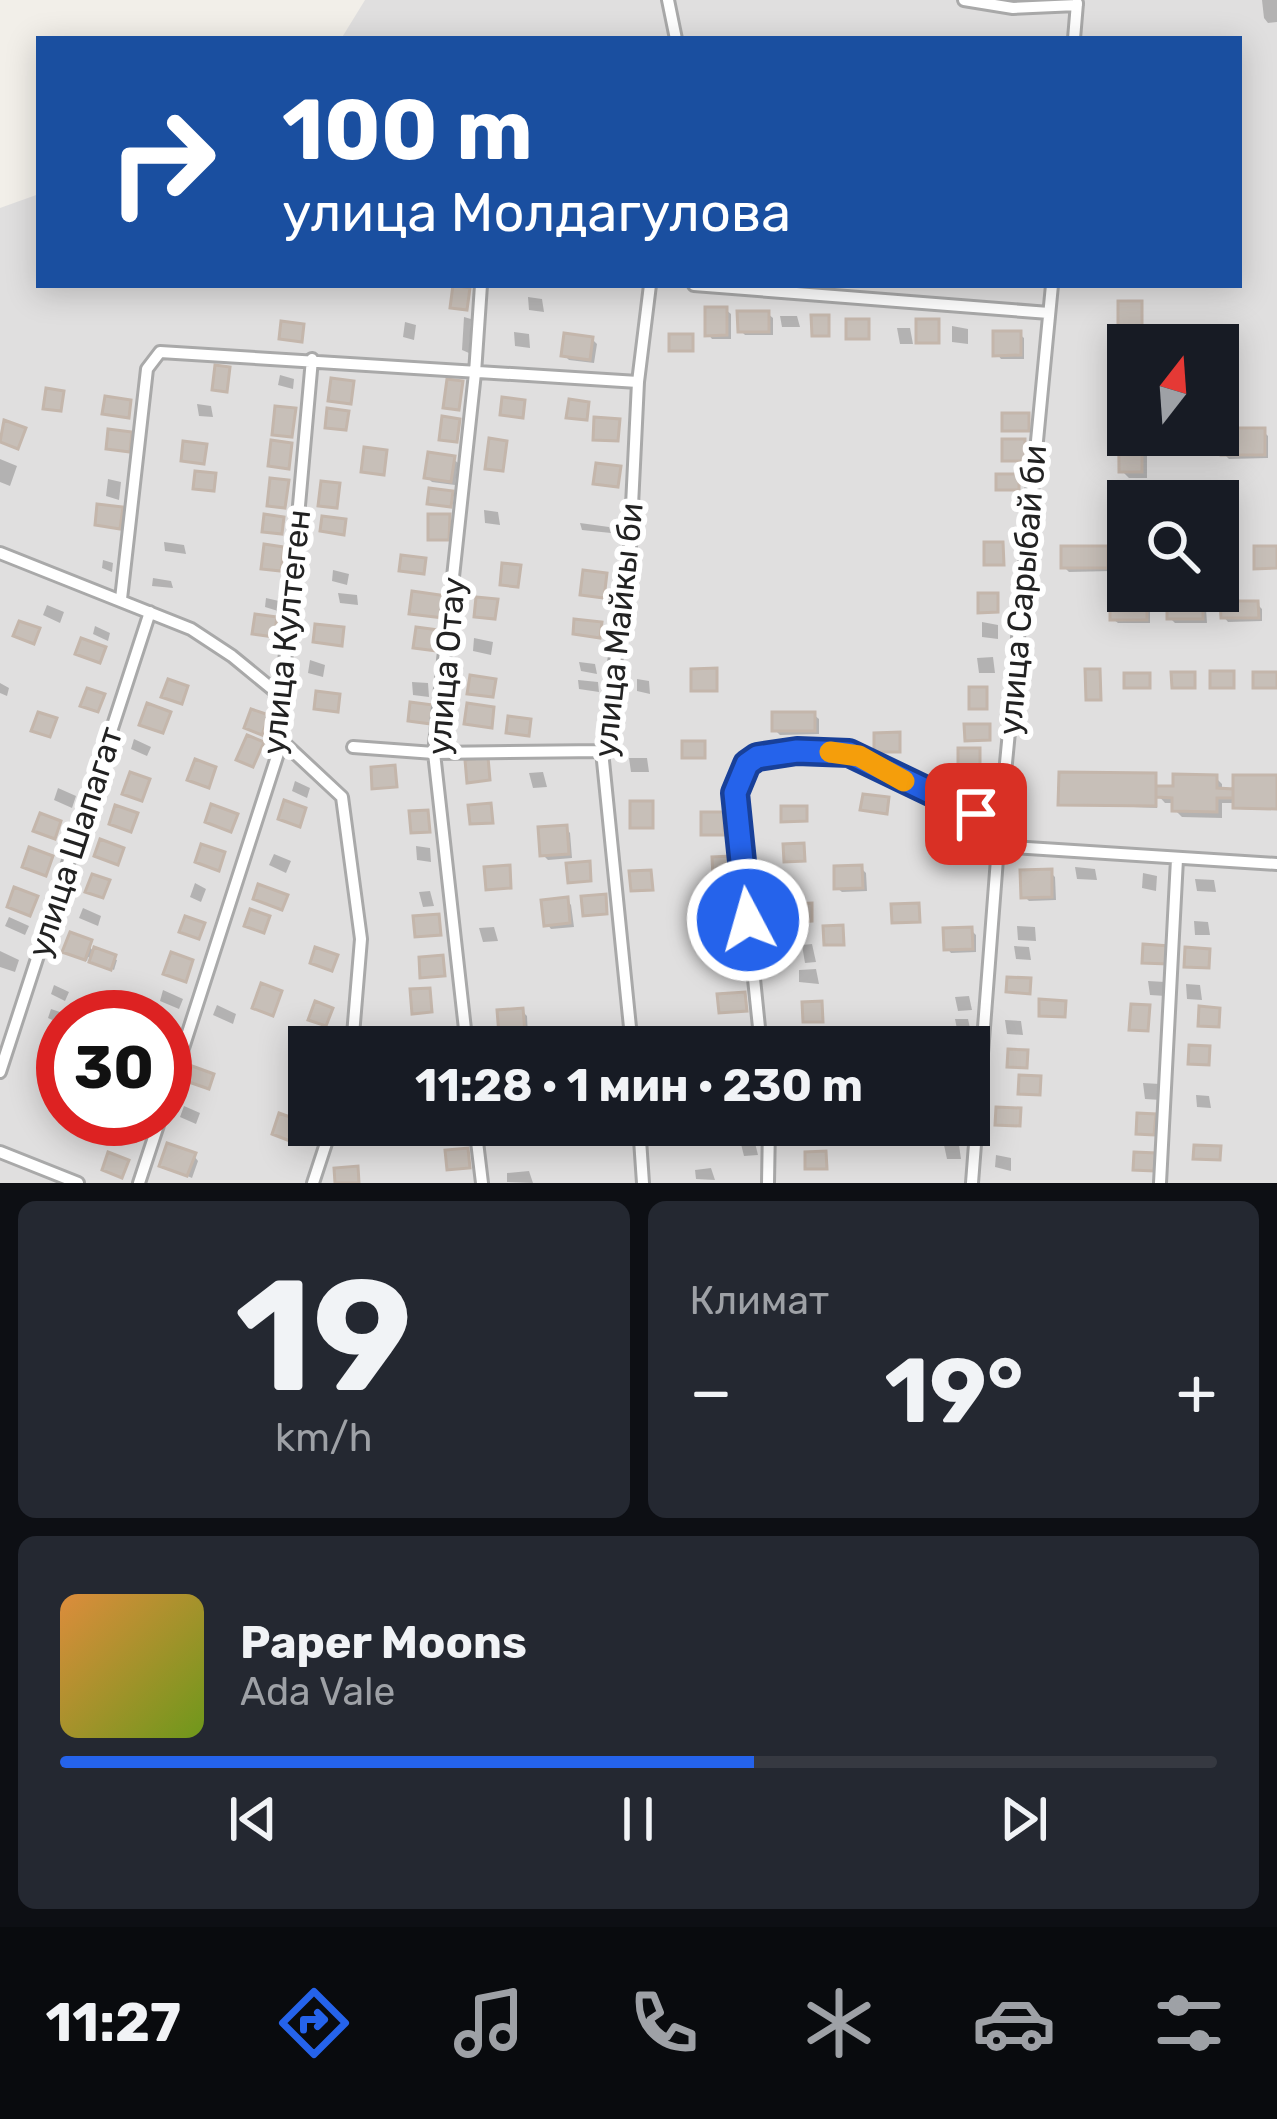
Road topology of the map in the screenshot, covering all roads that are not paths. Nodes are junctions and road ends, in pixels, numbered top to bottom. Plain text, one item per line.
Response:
1 (668, 0) edge
2 (964, 0) edge
3 (1077, 2) edge
4 (675, 36) edge
5 (1074, 36) edge
6 (481, 288) edge
7 (650, 288) edge
8 (732, 288) edge
9 (1052, 288) edge
10 (1049, 313) junction
11 (312, 359) junction
12 (476, 373) junction
13 (638, 382) junction
14 (0, 553) edge
15 (121, 599) junction
16 (150, 612) junction
17 (282, 697) junction
18 (282, 741) junction
19 (353, 746) dead end
20 (602, 751) junction
21 (434, 753) junction
22 (998, 846) junction
23 (1177, 859) junction
24 (1277, 865) edge
25 (192, 1020) edge
26 (354, 1026) edge
27 (465, 1026) edge
28 (630, 1026) edge
29 (759, 1026) edge
30 (0, 1072) edge
31 (151, 1146) edge
32 (325, 1146) edge
33 (478, 1146) edge
34 (640, 1146) edge
35 (769, 1146) edge
36 (0, 1152) edge
37 (78, 1183) edge
38 (139, 1183) edge
39 (313, 1183) edge
40 (482, 1183) edge
41 (643, 1183) edge
42 (768, 1183) edge
43 (973, 1183) edge
44 (1160, 1183) edge

1 - 4 street
2 - 3 street
3 - 5 street
6 - 12 street, улица Отау
7 - 13 street, улица Майкы би
8 - 10 street
9 - 10 street, улица Сарыбай би
10 - 22 street, улица Сарыбай би
11 - 12 street
11 - 15 street
11 - 17 street, улица Култеген
12 - 13 street
12 - 21 street, улица Отау
13 - 20 street, улица Майкы би
14 - 15 street
15 - 16 street
16 - 17 street
16 - 30 street, улица Шапагат
17 - 18 street, улица Култеген
18 - 25 street, улица Култеген
18 - 26 street
19 - 21 street
20 - 21 street
20 - 28 street, улица Майкы би
21 - 27 street, улица Отау
22 - 23 street
22 - 29 street
22 - 43 street, улица Сарыбай би
23 - 24 street
23 - 44 street
31 - 38 street
32 - 39 street
33 - 40 street
34 - 41 street
35 - 42 street
36 - 37 street

